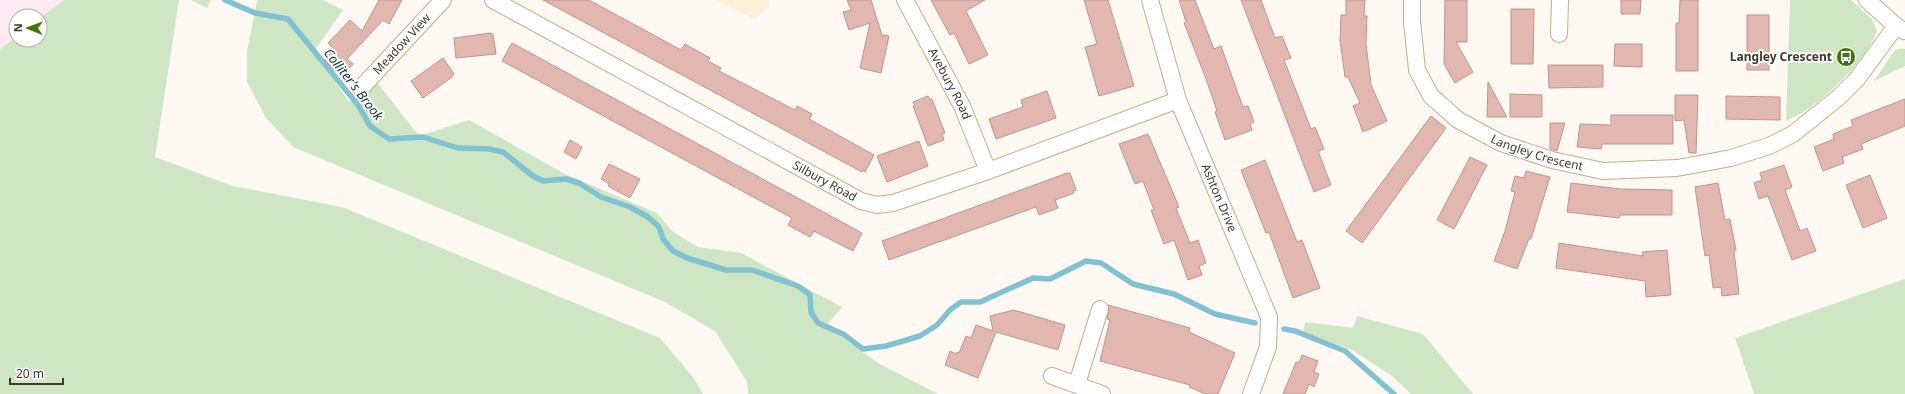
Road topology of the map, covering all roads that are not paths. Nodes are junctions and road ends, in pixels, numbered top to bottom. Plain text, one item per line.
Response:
1 (443, 0) edge
2 (494, 0) edge
3 (905, 0) edge
4 (1150, 0) edge
5 (1412, 0) edge
6 (1560, 0) edge
7 (1867, 0) edge
8 (1900, 29) edge
9 (1559, 34) dead end
10 (361, 88) dead end
11 (1178, 100) junction
12 (988, 171) junction
13 (1100, 309) dead end
14 (1052, 376) dead end
15 (1077, 384) junction
16 (1102, 394) edge
17 (1252, 394) edge

1 - 10 street, Meadow View
2 - 12 street, Silbury Road
3 - 12 street, Avebury Road
4 - 11 street, Ashton Drive
5 - 8 street, Langley Crescent
6 - 9 street
7 - 8 street
11 - 12 street, Silbury Road
11 - 17 street, Ashton Drive
13 - 15 street
14 - 15 street
15 - 16 street

